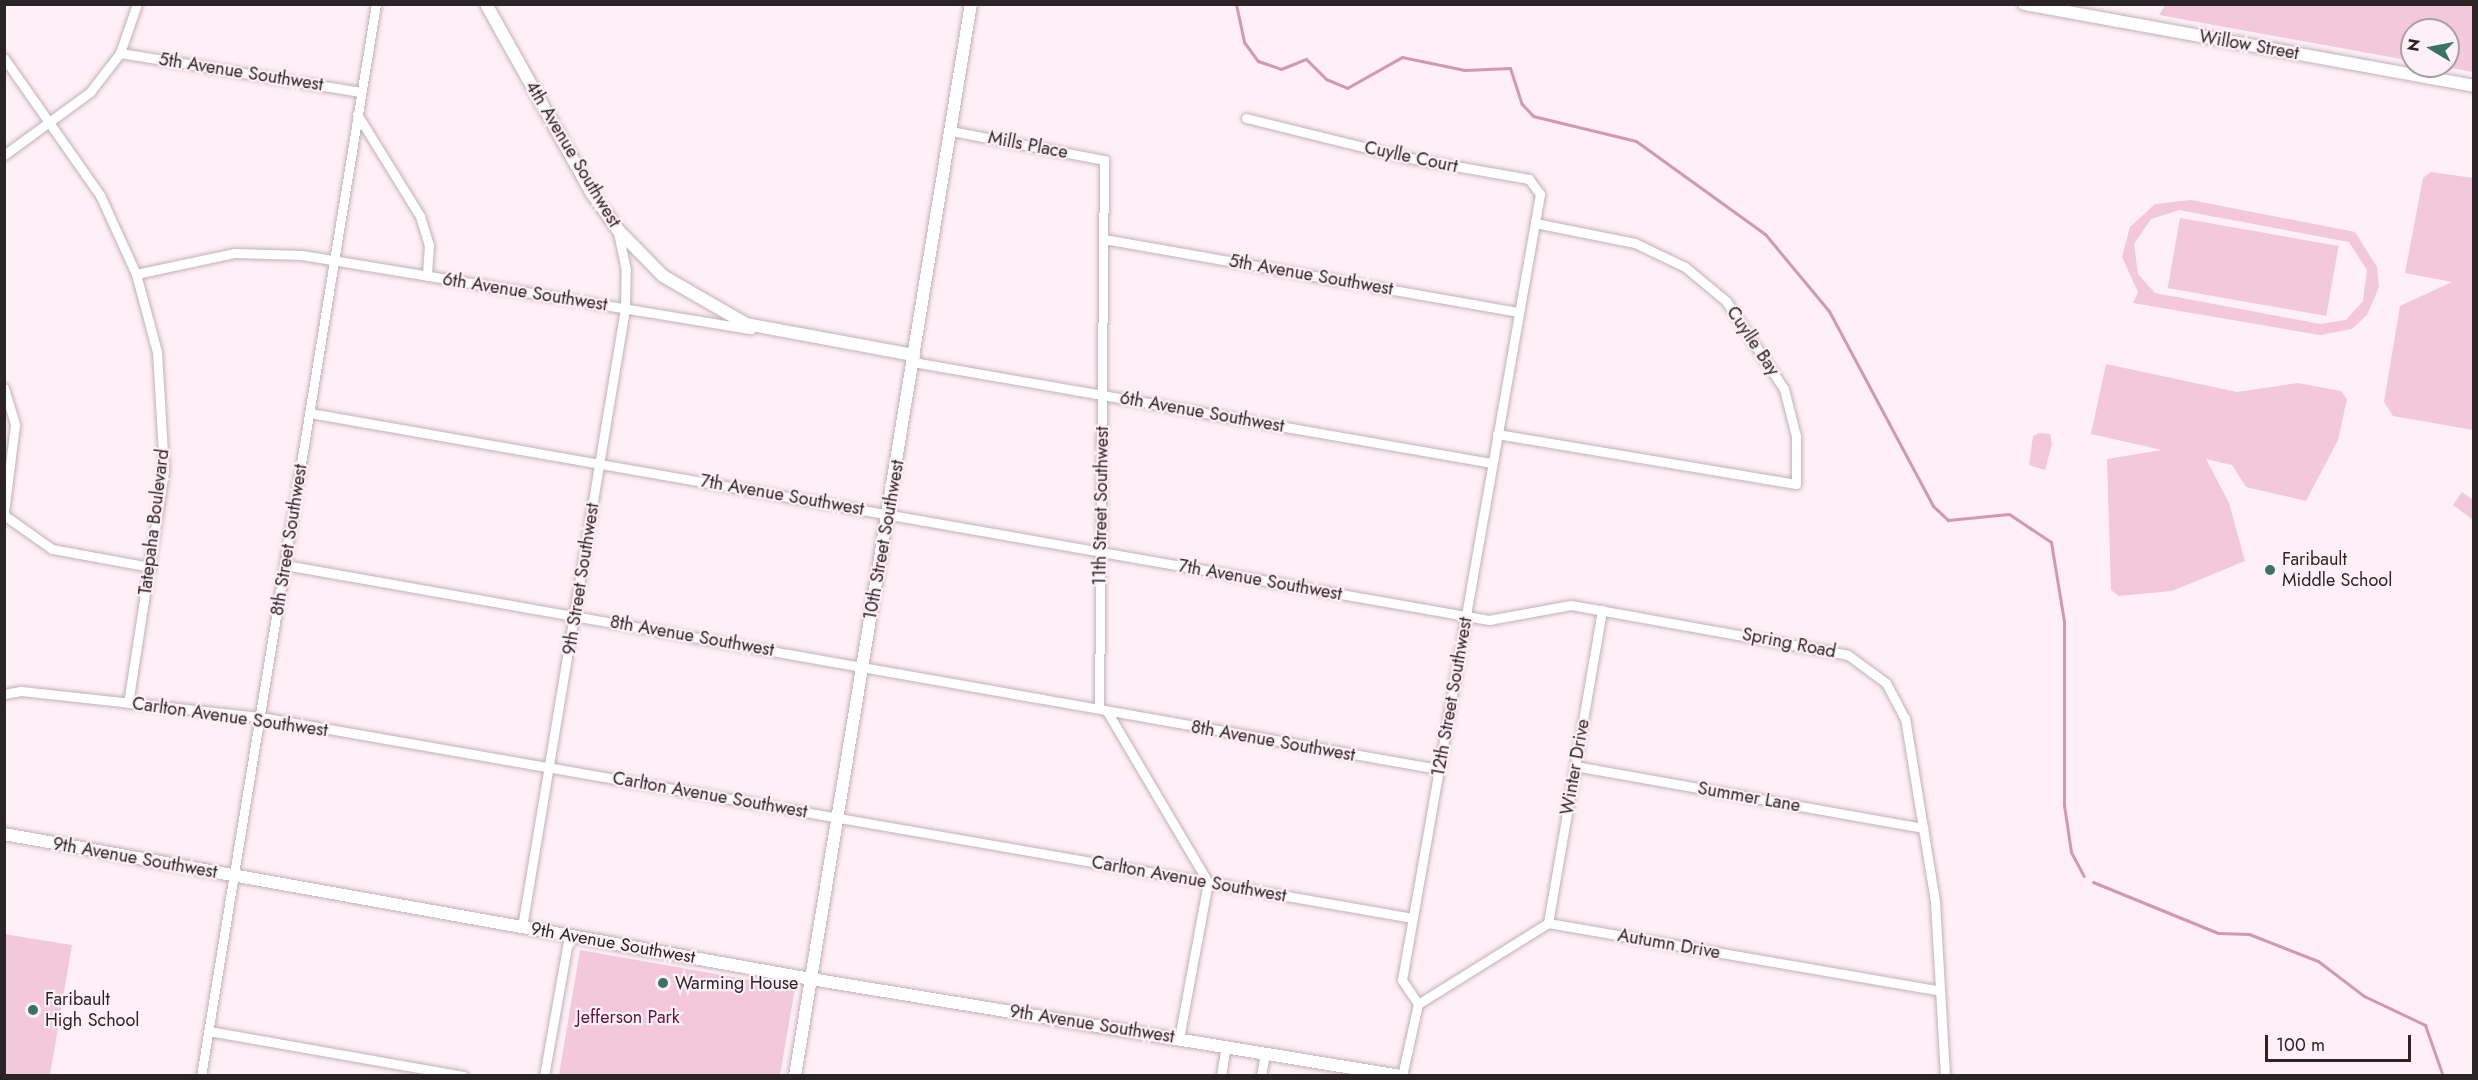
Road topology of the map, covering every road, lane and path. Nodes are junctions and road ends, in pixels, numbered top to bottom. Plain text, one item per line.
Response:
1 (137, 4) edge
2 (376, 4) edge
3 (971, 4) edge
4 (2024, 4) edge
5 (486, 5) edge
6 (120, 53) junction
7 (4, 57) edge
8 (2474, 86) edge
9 (361, 92) junction
10 (357, 114) junction
11 (1246, 118) dead end
12 (51, 122) junction
13 (951, 131) junction
14 (4, 155) edge
15 (1104, 160) joint
16 (1535, 223) junction
17 (618, 230) junction
18 (1104, 239) junction
19 (335, 261) junction
20 (136, 274) junction
21 (427, 276) junction
22 (625, 309) junction
23 (1519, 312) junction
24 (777, 333) junction
25 (913, 359) junction
26 (4, 388) edge
27 (1102, 395) junction
28 (310, 413) junction
29 (1497, 434) junction
30 (600, 463) junction
31 (1492, 463) junction
32 (11, 471) junction
33 (4, 479) edge
34 (4, 513) edge
35 (889, 514) junction
36 (1101, 552) junction
37 (285, 565) junction
38 (150, 567) junction
39 (1602, 610) junction
40 (575, 615) junction
41 (1467, 616) junction
42 (862, 666) junction
43 (4, 694) edge
44 (128, 703) junction
45 (1104, 710) junction
46 (260, 717) junction
47 (1575, 766) junction
48 (549, 767) junction
49 (1438, 770) junction
50 (839, 818) junction
51 (1924, 828) junction
52 (4, 834) edge
53 (234, 876) junction
54 (1208, 882) junction
55 (1413, 918) junction
56 (1548, 923) junction
57 (522, 927) junction
58 (569, 935) junction
59 (811, 979) junction
60 (1940, 991) junction
61 (1418, 1004) junction
62 (209, 1031) junction
63 (1179, 1038) junction
64 (1226, 1046) junction
65 (1265, 1053) junction
66 (201, 1076) edge
67 (463, 1076) edge
68 (544, 1076) edge
69 (795, 1076) edge
70 (1221, 1076) edge
71 (1261, 1076) edge
72 (1401, 1076) edge
73 (1945, 1076) edge

1 - 6 street
2 - 9 street, 8th Street Southwest
3 - 13 street, 10th Street Southwest
4 - 8 street, Willow Street
5 - 17 street, 4th Avenue Southwest
6 - 9 street, 5th Avenue Southwest
6 - 12 street
7 - 12 street, Tatepaha Boulevard
9 - 10 street, 8th Street Southwest
10 - 19 street, 8th Street Southwest
10 - 21 street
11 - 16 street, Cuylle Court
12 - 14 street
12 - 20 street, Tatepaha Boulevard
13 - 15 street, Mills Place
13 - 25 street, 10th Street Southwest
15 - 18 street, 11th Street Southwest
16 - 23 street
16 - 29 street, Cuylle Bay
17 - 22 street, 9th Street Southwest
17 - 24 street, 4th Avenue Southwest
18 - 23 street, 5th Avenue Southwest
18 - 27 street, 11th Street Southwest
19 - 20 street, 6th Avenue Southwest
19 - 21 street, 6th Avenue Southwest
19 - 28 street, 8th Street Southwest
20 - 38 street, Tatepaha Boulevard
21 - 22 street, 6th Avenue Southwest
22 - 24 street, 6th Avenue Southwest
22 - 30 street, 9th Street Southwest
23 - 29 street, 12th Street Southwest
24 - 25 street, 6th Avenue Southwest
25 - 27 street, 6th Avenue Southwest
25 - 35 street, 10th Street Southwest
26 - 32 street
27 - 31 street, 6th Avenue Southwest
27 - 36 street, 11th Street Southwest
28 - 30 street, 7th Avenue Southwest
28 - 37 street, 8th Street Southwest
29 - 31 street, 12th Street Southwest
30 - 35 street, 7th Avenue Southwest
30 - 40 street, 9th Street Southwest
31 - 41 street, 12th Street Southwest
32 - 33 street
32 - 34 street
34 - 38 street
35 - 36 street, 7th Avenue Southwest
35 - 42 street, 10th Street Southwest
36 - 41 street, 7th Avenue Southwest
36 - 45 street, 11th Street Southwest
37 - 40 street, 8th Avenue Southwest
37 - 46 street, 8th Street Southwest
38 - 44 street, Tatepaha Boulevard
39 - 41 street, Spring Road
39 - 47 street, Winter Drive
39 - 51 street, Spring Road
40 - 42 street, 8th Avenue Southwest
40 - 48 street, 9th Street Southwest
41 - 49 street, 12th Street Southwest
42 - 45 street, 8th Avenue Southwest
42 - 50 street, 10th Street Southwest
43 - 44 street, Carlton Avenue Southwest
44 - 46 street, Carlton Avenue Southwest
45 - 49 street, 8th Avenue Southwest
45 - 54 street
46 - 48 street, Carlton Avenue Southwest
46 - 53 street, 8th Street Southwest
47 - 51 street, Summer Lane
47 - 56 street, Winter Drive
48 - 50 street, Carlton Avenue Southwest
48 - 57 street, 9th Street Southwest
49 - 55 street, 12th Street Southwest
50 - 54 street, Carlton Avenue Southwest
50 - 59 street, 10th Street Southwest
51 - 60 street, Spring Road
52 - 53 street, 9th Avenue Southwest
53 - 57 street, 9th Avenue Southwest
53 - 62 street, 8th Street Southwest
54 - 55 street, Carlton Avenue Southwest
54 - 63 street
55 - 61 street, 12th Street Southwest
56 - 60 street, Autumn Drive
56 - 61 street
57 - 58 street, 9th Avenue Southwest
58 - 59 street, 9th Avenue Southwest
58 - 68 street
59 - 63 street, 9th Avenue Southwest
59 - 69 street, 10th Street Southwest
60 - 73 street, Spring Road
61 - 72 street
62 - 66 street, 8th Street Southwest
62 - 67 street
63 - 64 street, 9th Avenue Southwest
64 - 65 street, 9th Avenue Southwest
64 - 70 street
65 - 71 street
65 - 72 street, 9th Avenue Southwest

